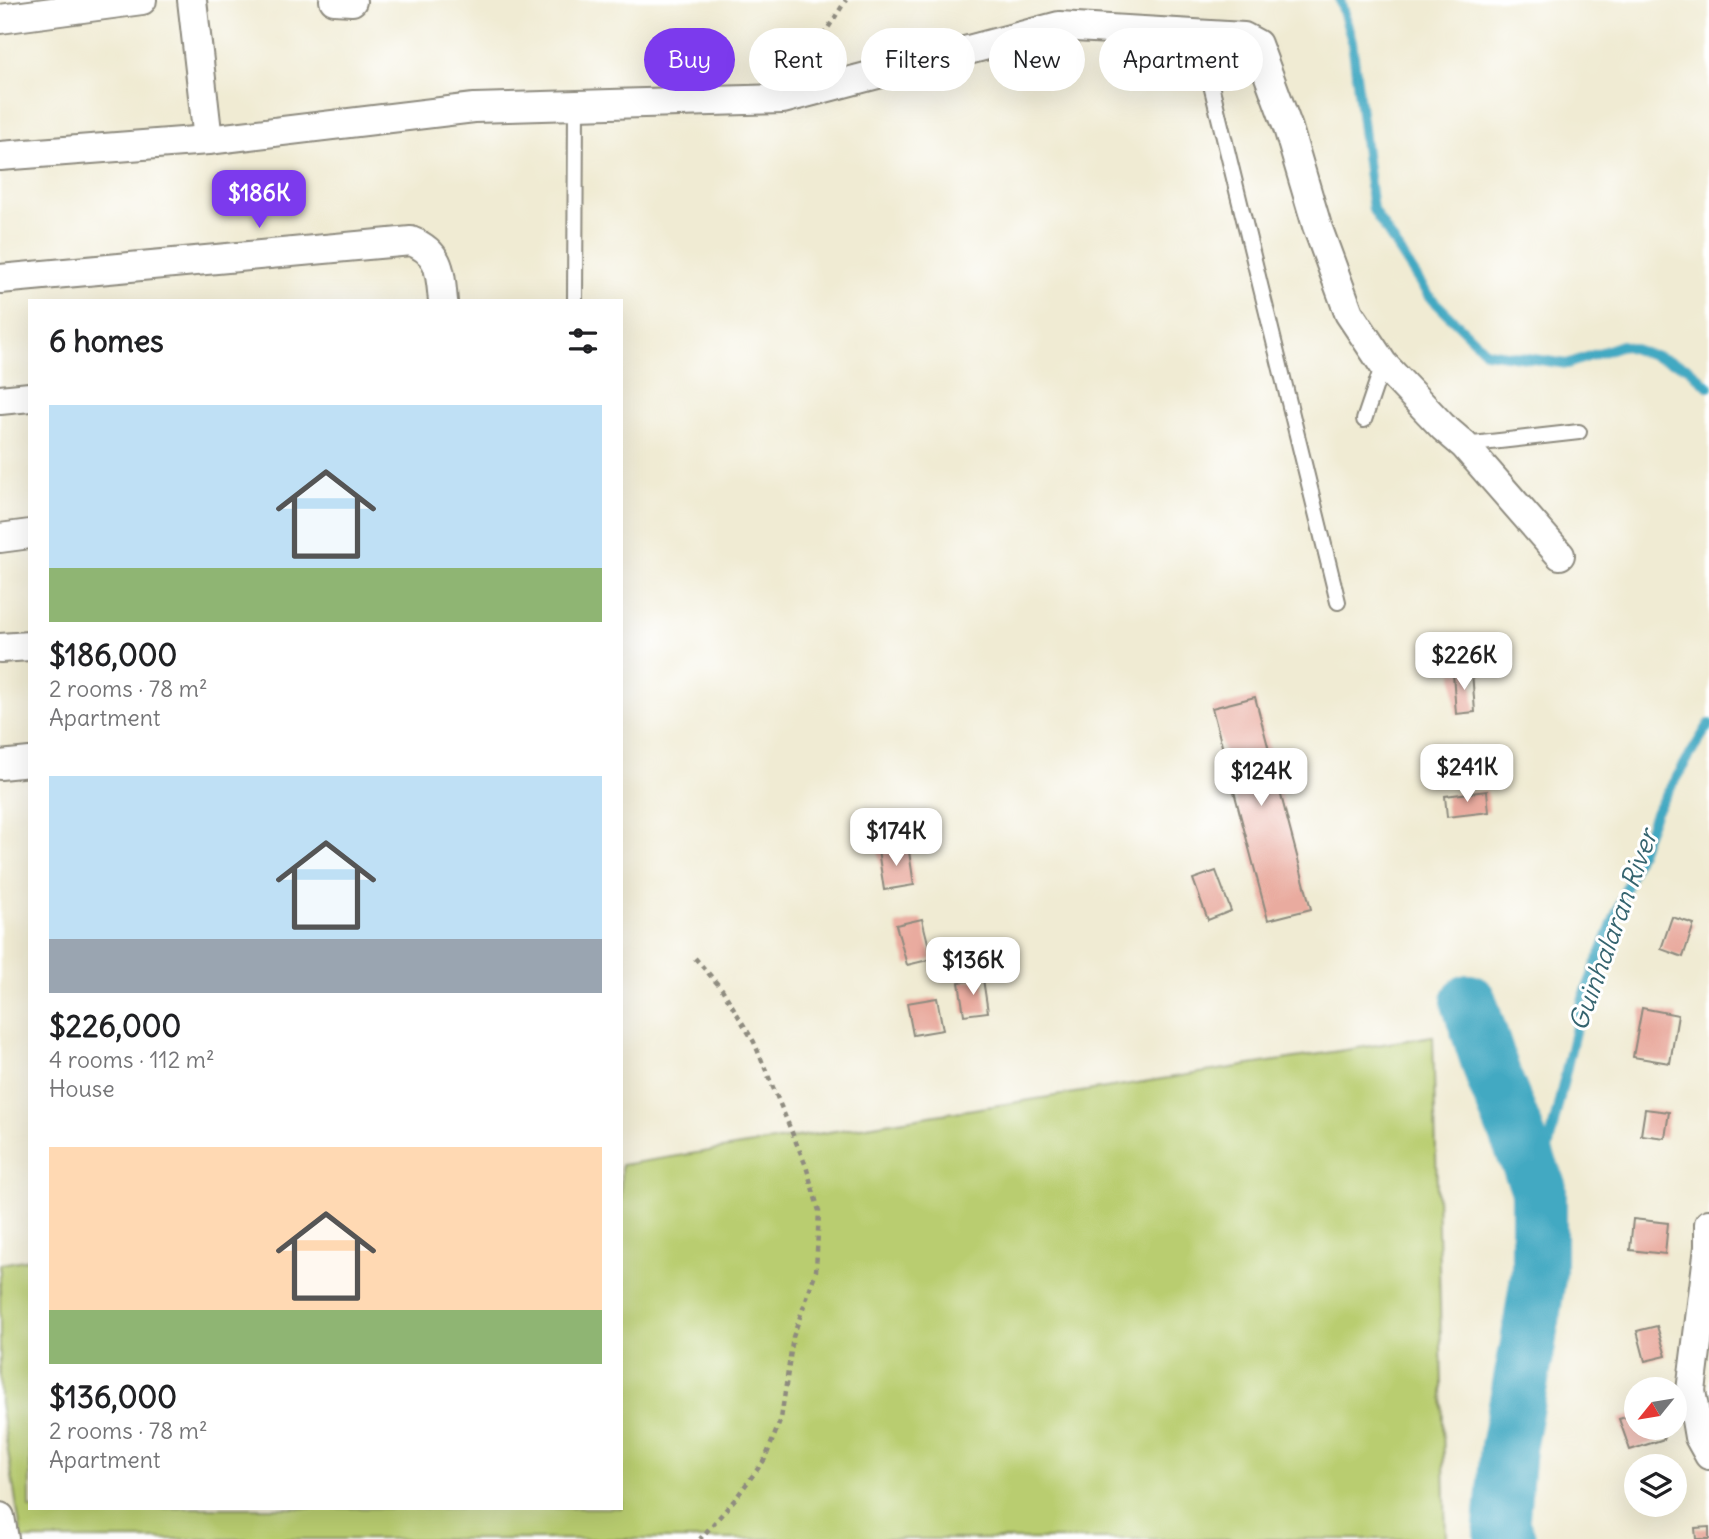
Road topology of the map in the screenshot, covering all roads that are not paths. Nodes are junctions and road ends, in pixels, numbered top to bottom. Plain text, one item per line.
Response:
1 (142, 0) edge
2 (192, 0) edge
3 (334, 0) edge
4 (352, 1) edge
5 (0, 19) edge
6 (1099, 29) edge
7 (1263, 58) edge
8 (1213, 91) edge
9 (576, 105) junction
10 (208, 140) junction
11 (0, 156) edge
12 (0, 279) edge
13 (443, 299) edge
14 (575, 299) edge
15 (1383, 365) junction
16 (28, 397) edge
17 (0, 400) edge
18 (1364, 420) dead end
19 (1579, 432) dead end
20 (1464, 444) junction
21 (28, 534) edge
22 (0, 538) edge
23 (1560, 555) dead end
24 (1338, 602) dead end
25 (28, 646) edge
26 (0, 648) edge
27 (28, 762) edge
28 (0, 765) edge
29 (1709, 1224) edge
30 (1709, 1455) edge
31 (0, 1517) edge
32 (4, 1539) edge

1 - 5 street
2 - 10 street
3 - 4 street
6 - 9 street
7 - 15 street
8 - 24 lane
9 - 10 street
9 - 14 lane
10 - 11 street
12 - 13 street
15 - 18 lane
15 - 20 street
16 - 17 street
19 - 20 lane
20 - 23 street
21 - 22 street
25 - 26 street
27 - 28 street
29 - 30 street
31 - 32 street

